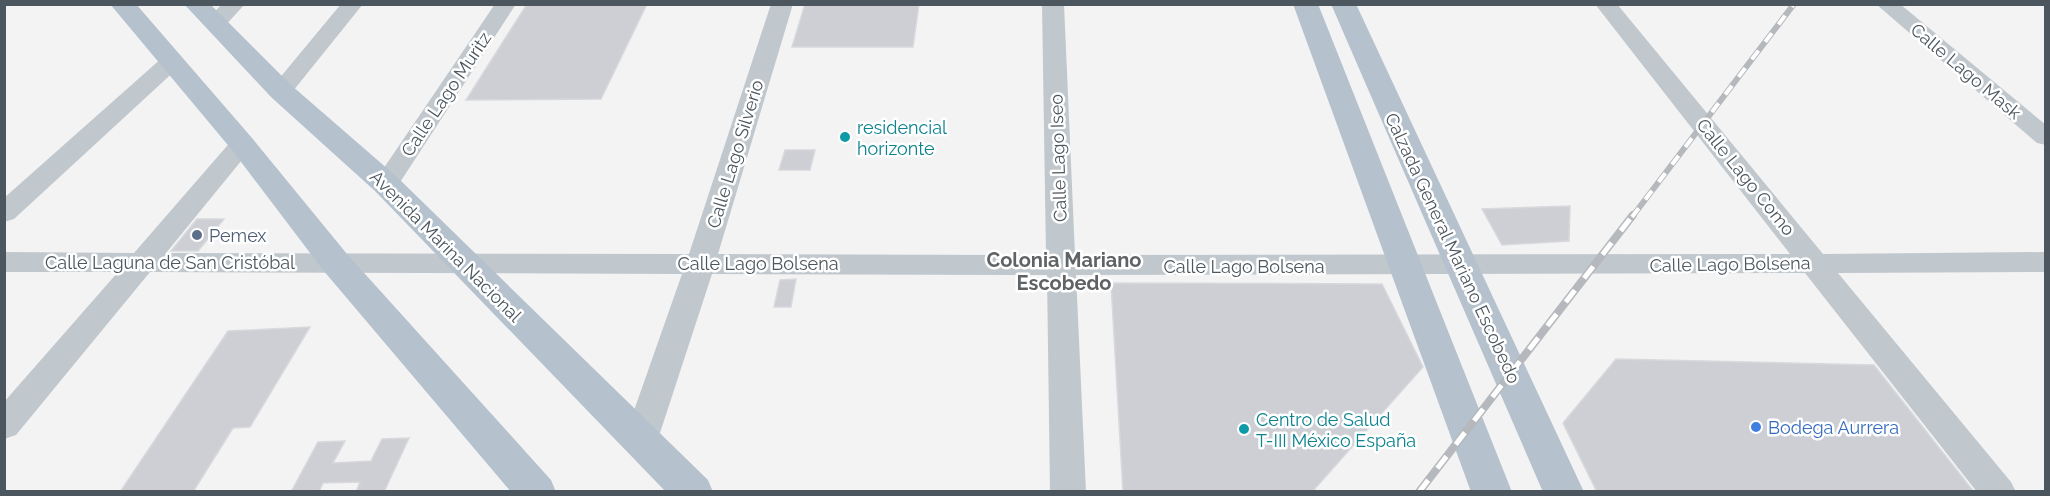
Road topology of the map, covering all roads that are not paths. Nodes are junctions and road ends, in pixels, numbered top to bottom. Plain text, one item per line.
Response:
1 (122, 4) edge
2 (353, 4) edge
3 (506, 4) edge
4 (782, 4) edge
5 (1053, 4) edge
6 (1305, 4) edge
7 (1343, 4) edge
8 (1605, 4) edge
9 (1886, 4) edge
10 (216, 11) edge
11 (171, 62) junction
12 (281, 91) junction
13 (2046, 138) edge
14 (242, 144) junction
15 (386, 184) junction
16 (4, 213) edge
17 (2046, 261) edge
18 (4, 262) edge
19 (141, 262) junction
20 (335, 262) junction
21 (701, 262) junction
22 (1816, 262) junction
23 (464, 263) junction
24 (1061, 266) junction
25 (1407, 266) junction
26 (1463, 266) junction
27 (4, 426) edge
28 (641, 439) junction
29 (536, 492) edge
30 (693, 492) edge
31 (1068, 492) edge
32 (1492, 492) edge
33 (1564, 492) edge
34 (1998, 492) edge

1 - 11 main road
2 - 12 street
3 - 15 street, Calle Lago Muritz
4 - 21 street, Calle Lago Silverio
5 - 24 street, Calle Lago Iseo
6 - 25 main road
7 - 26 main road, Calzada General Mariano Escobedo
8 - 22 street, Calle Lago Como
9 - 13 street, Calle Lago Mask
10 - 12 main road, Avenida Marina Nacional
11 - 14 main road
11 - 16 street
12 - 15 main road, Avenida Marina Nacional
14 - 19 street
14 - 20 main road
15 - 23 main road, Avenida Marina Nacional
17 - 22 street, Calle Lago Bolsena
18 - 19 street, Calle Laguna de San Cristóbal
19 - 20 street, Calle Laguna de San Cristóbal
19 - 27 street
20 - 23 street, Calle Lago Bolsena
20 - 29 main road
21 - 23 street, Calle Lago Bolsena
21 - 24 street, Calle Lago Bolsena
21 - 28 street, Calle Lago Silverio
22 - 26 street, Calle Lago Bolsena
22 - 34 street, Calle Lago Como
23 - 28 main road, Avenida Marina Nacional
24 - 25 street, Calle Lago Bolsena
24 - 31 street, Calle Lago Iseo
25 - 26 street, Calle Lago Bolsena
25 - 32 main road
26 - 33 main road, Calzada General Mariano Escobedo
28 - 30 main road, Avenida Marina Nacional

